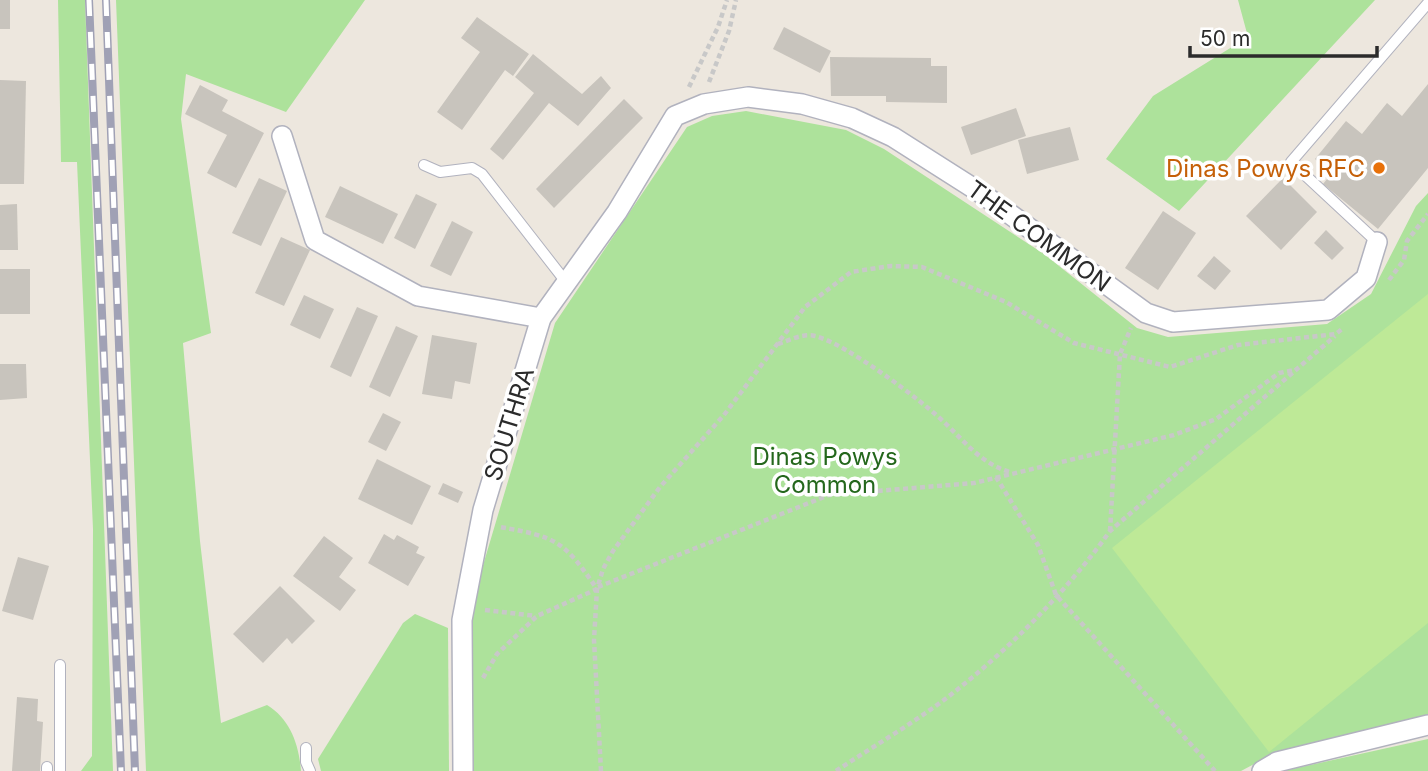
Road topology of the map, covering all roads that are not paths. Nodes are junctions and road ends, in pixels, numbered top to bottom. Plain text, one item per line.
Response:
1 (1428, 3) edge
2 (676, 116) joint
3 (282, 136) dead end
4 (424, 165) dead end
5 (1377, 242) joint
6 (566, 282) junction
7 (541, 318) junction
8 (60, 665) dead end
9 (1428, 726) edge
10 (306, 748) dead end
11 (60, 771) edge
12 (310, 771) edge
13 (463, 771) edge
14 (1262, 771) edge

1 - 5 lane
2 - 5 street, THE COMMON
2 - 6 street, SOUTHRA
3 - 7 street
4 - 6 lane
6 - 7 street, SOUTHRA
7 - 13 street, SOUTHRA
8 - 11 lane
9 - 14 street
10 - 12 lane

